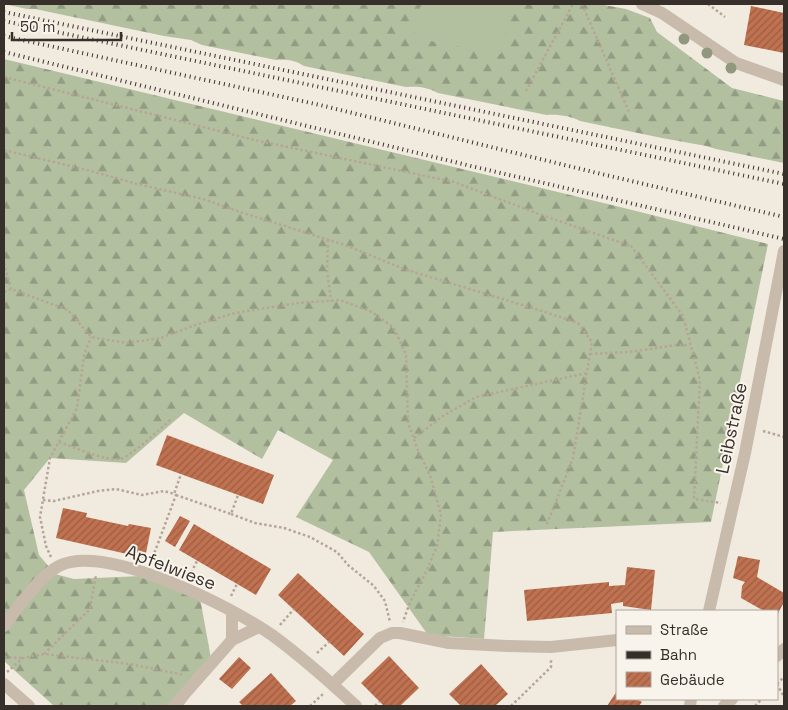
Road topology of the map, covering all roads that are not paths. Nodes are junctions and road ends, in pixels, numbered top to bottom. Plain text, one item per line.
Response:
1 (642, 4) edge
2 (784, 80) edge
3 (784, 251) edge
4 (709, 610) edge
5 (232, 611) junction
6 (4, 626) edge
7 (259, 627) junction
8 (232, 640) junction
9 (616, 640) edge
10 (4, 684) edge
11 (333, 684) junction
12 (30, 706) edge
13 (174, 706) edge
14 (356, 706) edge

1 - 2 street
3 - 4 street, Leibstraße
5 - 6 street, Apfelwiese
5 - 7 street, Apfelwiese
5 - 8 street
7 - 8 street
7 - 11 street, Apfelwiese
8 - 13 street
9 - 11 street
10 - 12 street
11 - 14 street, Apfelwiese

